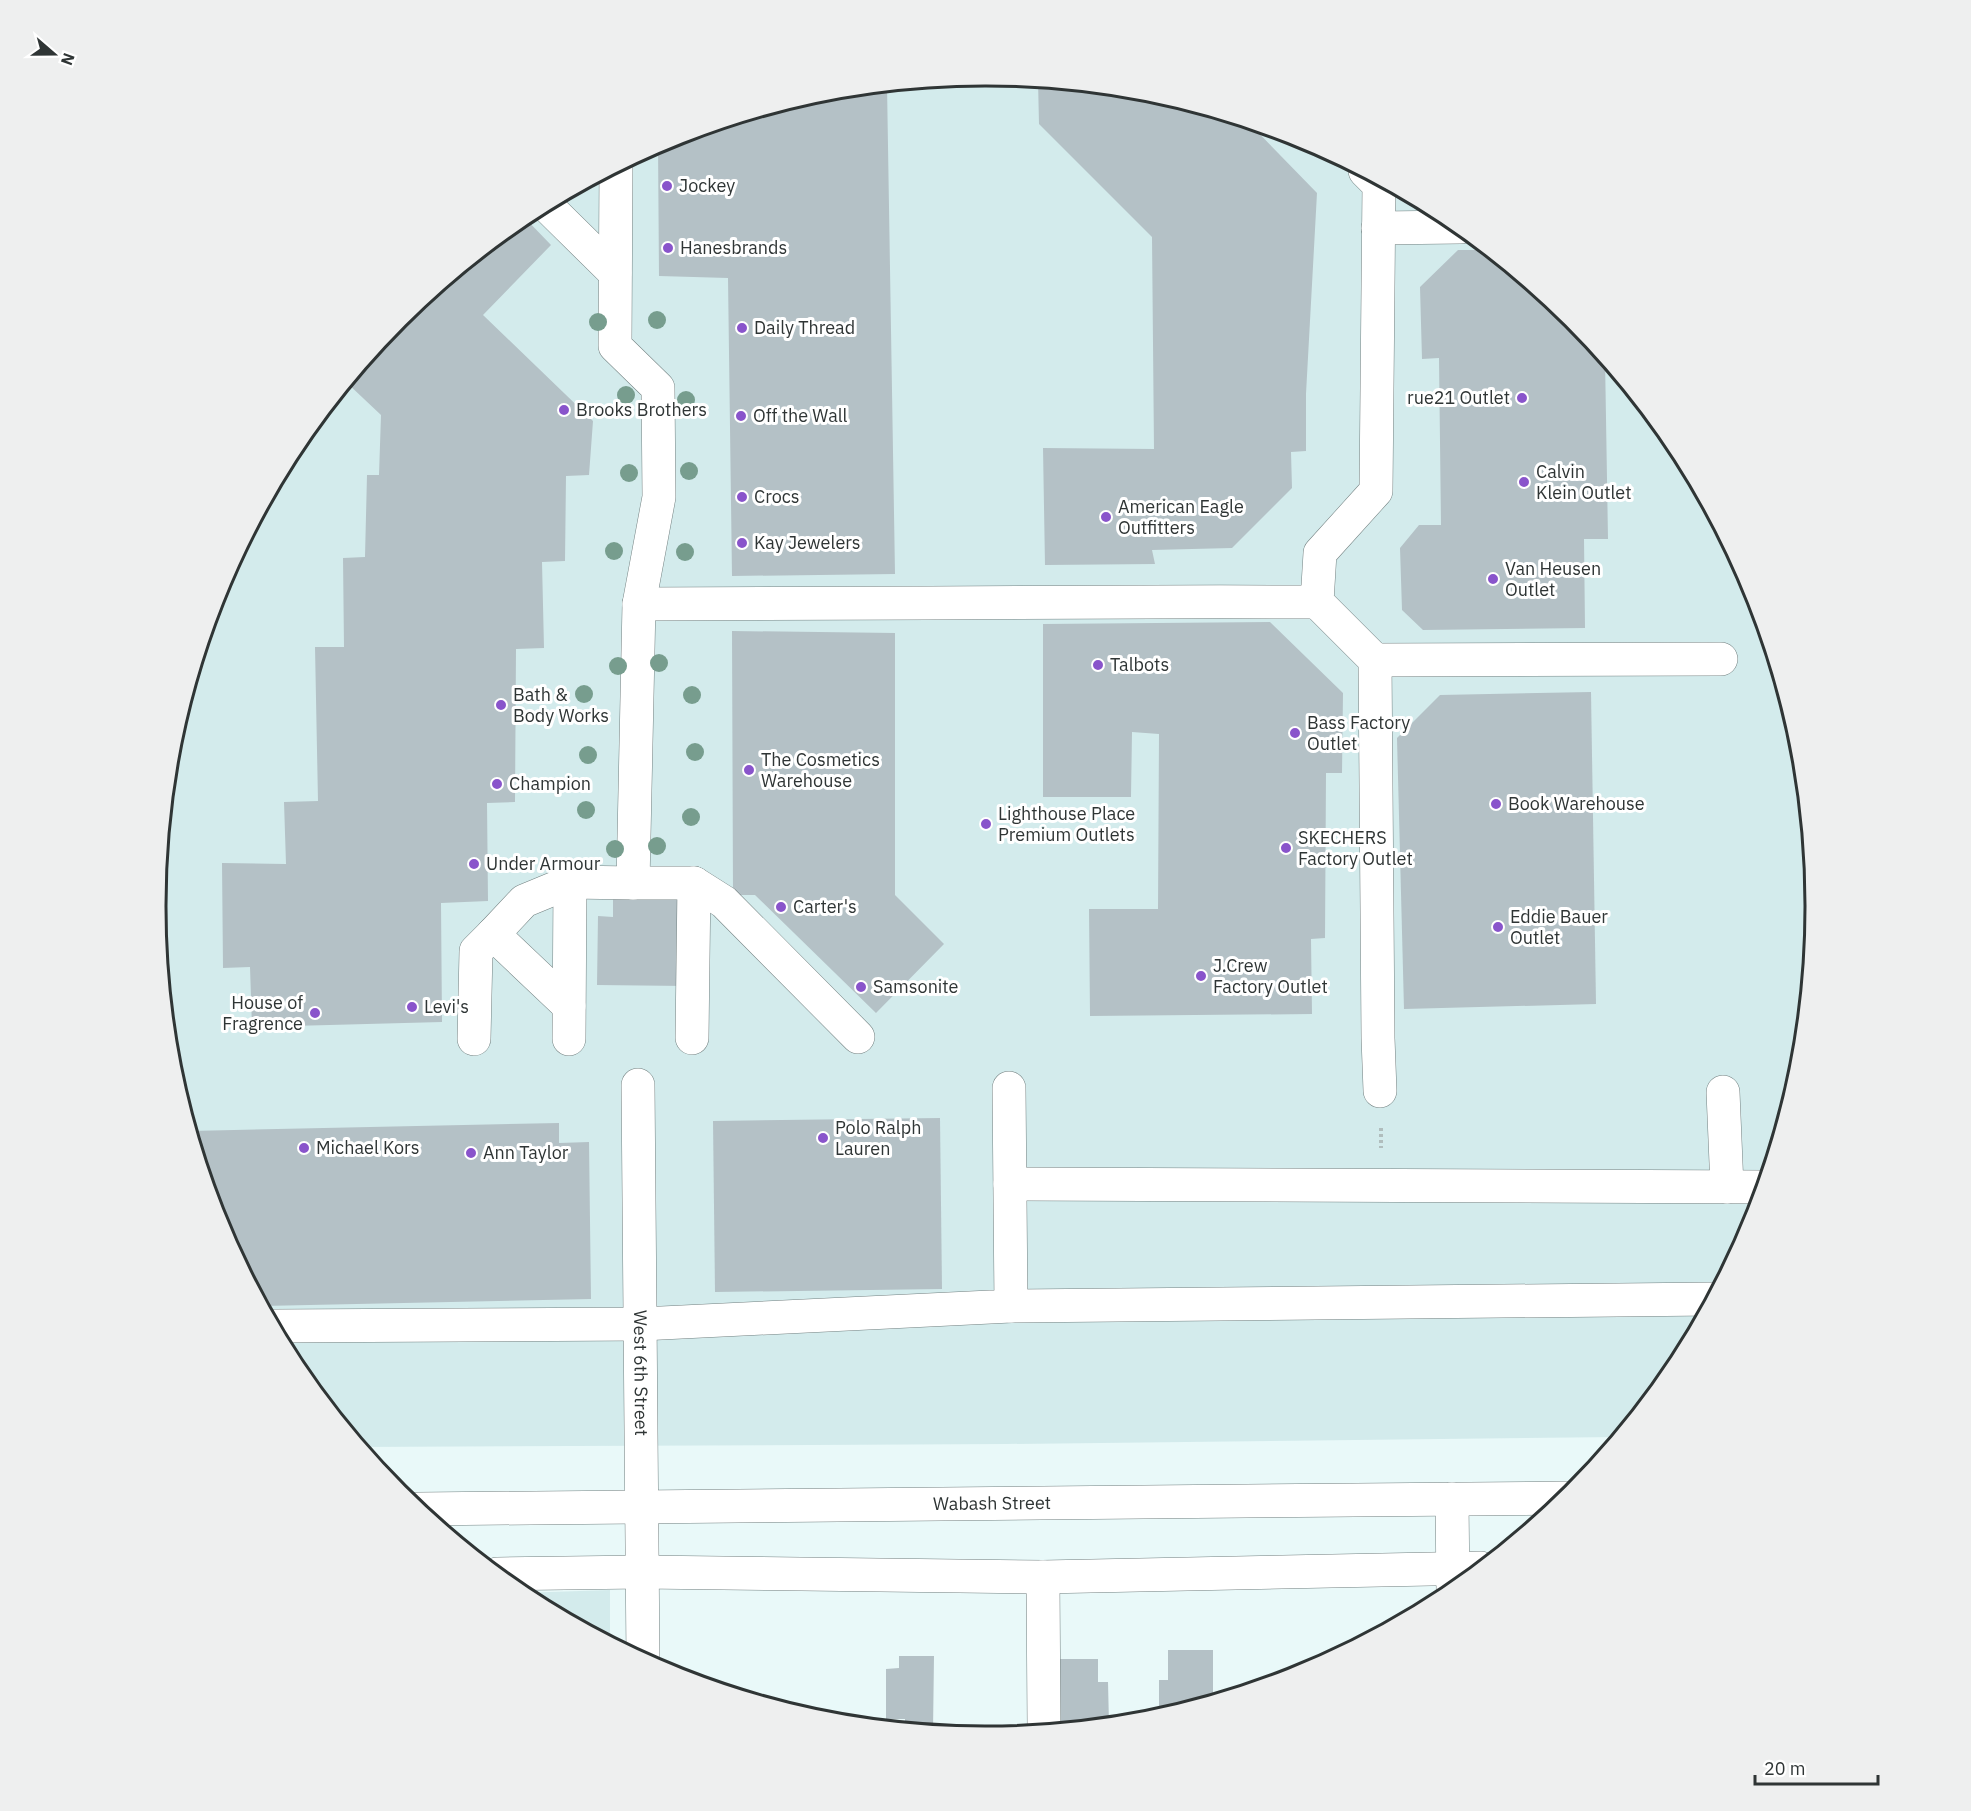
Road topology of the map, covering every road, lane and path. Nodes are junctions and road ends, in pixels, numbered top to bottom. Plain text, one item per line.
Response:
1 (616, 174) edge
2 (1379, 186) edge
3 (551, 210) edge
4 (1446, 227) edge
5 (1378, 228) junction
6 (615, 273) junction
7 (1317, 602) junction
8 (639, 604) junction
9 (1722, 659) dead end
10 (1375, 660) junction
11 (570, 882) junction
12 (633, 883) junction
13 (694, 883) junction
14 (493, 934) junction
15 (569, 1006) junction
16 (858, 1037) dead end
17 (692, 1038) dead end
18 (474, 1039) dead end
19 (569, 1039) dead end
20 (638, 1085) dead end
21 (1009, 1088) dead end
22 (1380, 1091) joint
23 (1723, 1092) dead end
24 (1010, 1184) junction
25 (1382, 1185) junction
26 (1727, 1187) junction
27 (1755, 1187) edge
28 (1705, 1299) edge
29 (1011, 1305) junction
30 (641, 1324) junction
31 (282, 1326) edge
32 (1551, 1498) edge
33 (1452, 1499) junction
34 (642, 1507) junction
35 (431, 1509) edge
36 (642, 1572) junction
37 (1462, 1573) edge
38 (511, 1574) edge
39 (1457, 1576) edge
40 (1043, 1577) junction
41 (643, 1650) edge
42 (1044, 1723) edge

1 - 6 street
2 - 5 street
3 - 6 street
4 - 5 street
5 - 7 street
6 - 8 street
7 - 8 street
7 - 10 street
8 - 12 street
9 - 10 street
10 - 22 street
11 - 12 street
11 - 14 street
11 - 15 street
12 - 13 street
13 - 16 street
13 - 17 street
14 - 15 street
14 - 18 street
15 - 19 street
20 - 30 street, West 6th Street
21 - 24 street
22 - 25 path
23 - 26 street
24 - 25 street
24 - 29 street
25 - 26 street
26 - 27 street
28 - 29 street
29 - 30 street
30 - 31 street
30 - 34 street, West 6th Street
32 - 33 street, Wabash Street
33 - 34 street, Wabash Street
33 - 37 street
34 - 35 street, Wabash Street
34 - 36 street, West 6th Street
36 - 38 street
36 - 40 street
36 - 41 street, West 6th Street
39 - 40 street
40 - 42 street

